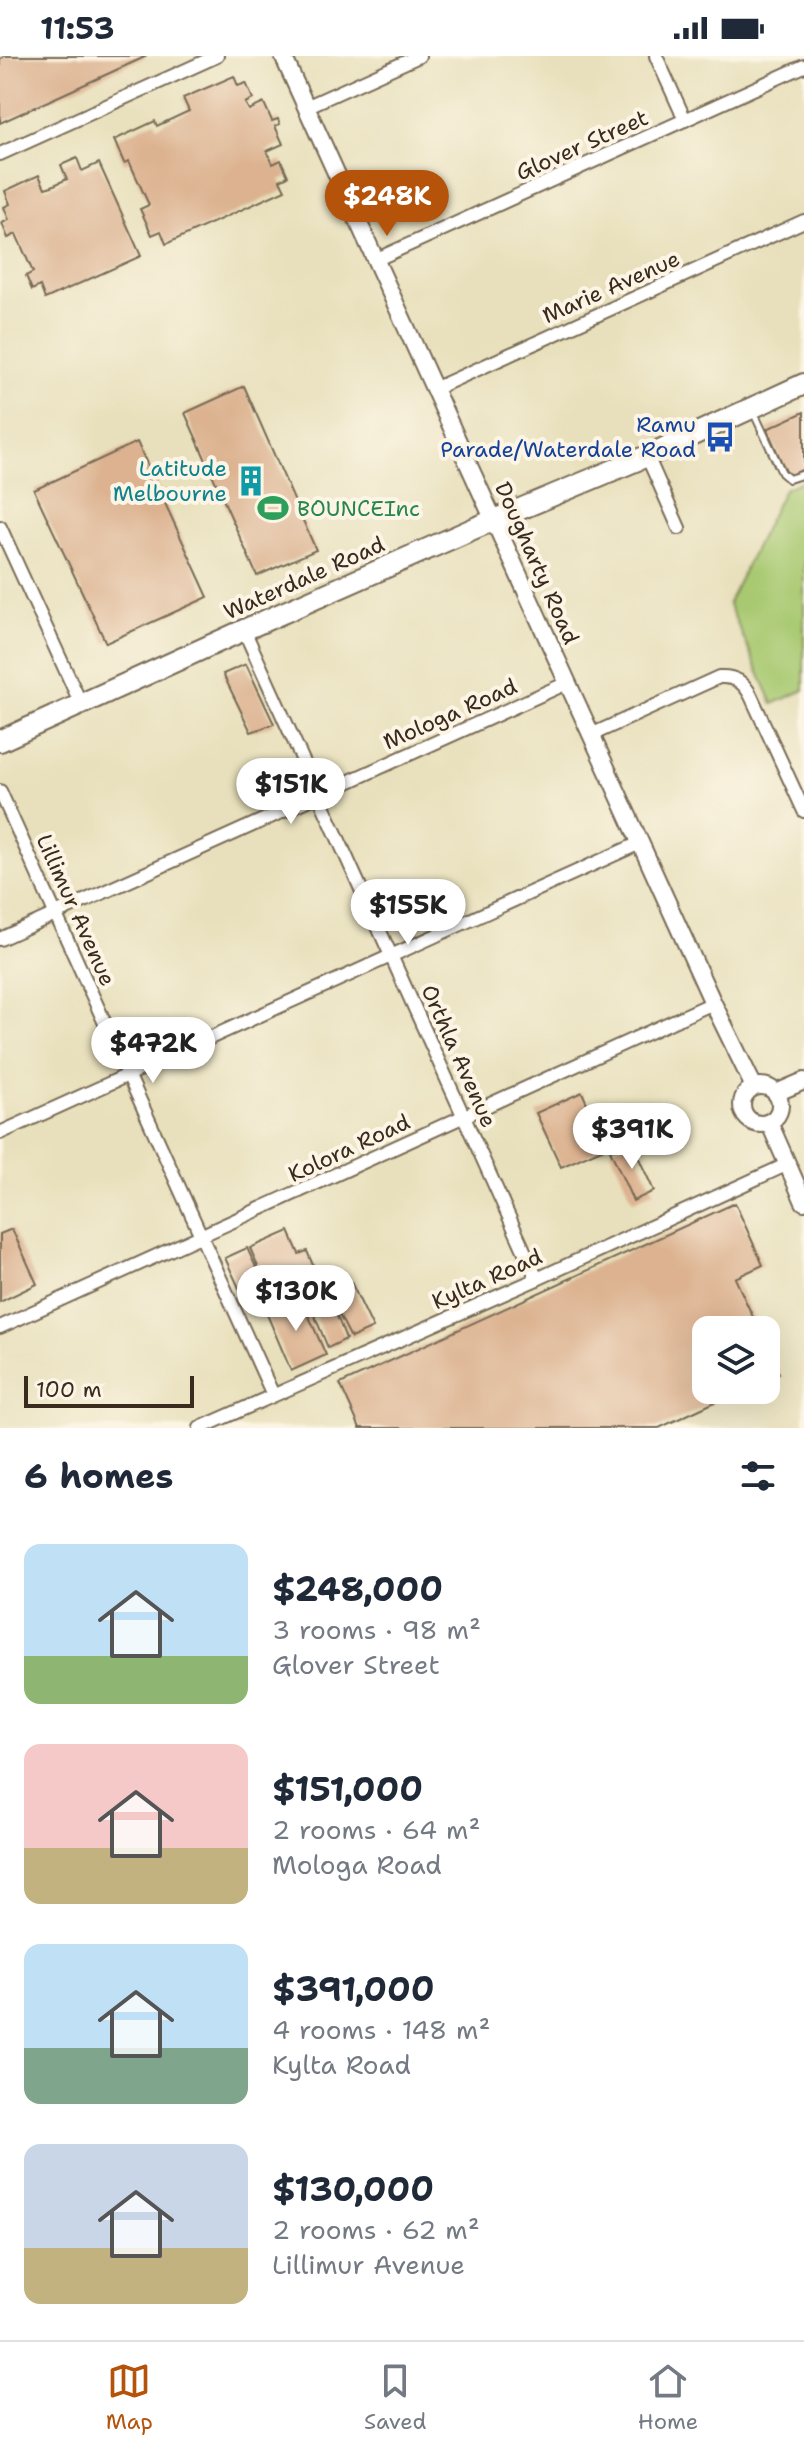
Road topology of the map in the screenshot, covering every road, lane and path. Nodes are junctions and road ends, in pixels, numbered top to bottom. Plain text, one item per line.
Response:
1 (217, 56) edge
2 (283, 56) edge
3 (419, 56) edge
4 (656, 56) edge
5 (804, 66) edge
6 (306, 107) junction
7 (685, 120) junction
8 (0, 154) edge
9 (804, 221) edge
10 (375, 260) junction
11 (804, 384) edge
12 (434, 389) junction
13 (752, 408) junction
14 (647, 456) junction
15 (804, 474) edge
16 (493, 521) junction
17 (0, 527) edge
18 (679, 528) dead end
19 (244, 630) junction
20 (567, 683) junction
21 (81, 704) junction
22 (591, 735) junction
23 (0, 741) edge
24 (0, 791) edge
25 (319, 795) junction
26 (804, 811) edge
27 (640, 843) junction
28 (57, 913) junction
29 (0, 939) edge
30 (393, 956) junction
31 (713, 1003) junction
32 (128, 1076) junction
33 (804, 1081) edge
34 (754, 1087) junction
35 (776, 1093) junction
36 (465, 1117) junction
37 (769, 1122) junction
38 (0, 1133) edge
39 (788, 1164) junction
40 (804, 1202) edge
41 (203, 1237) junction
42 (537, 1279) junction
43 (0, 1327) edge
44 (273, 1395) junction
45 (200, 1428) edge

1 - 8 street
2 - 6 street, Dougharty Road
3 - 6 street
4 - 7 street
5 - 7 street, Glover Street
6 - 10 street, Dougharty Road
7 - 10 street, Glover Street
9 - 12 street, Marie Avenue
10 - 12 street, Dougharty Road
11 - 13 main road, Waterdale Road
12 - 16 street, Dougharty Road
13 - 14 main road, Waterdale Road
13 - 15 lane
14 - 16 main road, Waterdale Road
14 - 18 street
16 - 19 main road, Waterdale Road
16 - 20 street, Dougharty Road
17 - 21 street
19 - 21 main road, Waterdale Road
19 - 25 street, Orthla Avenue
20 - 22 street, Dougharty Road
20 - 25 street, Mologa Road
21 - 23 main road, Waterdale Road
22 - 26 street
22 - 27 street, Dougharty Road
24 - 28 street, Lillimur Avenue
25 - 28 street, Mologa Road
25 - 30 street, Orthla Avenue
27 - 30 street
27 - 31 street, Dougharty Road
28 - 29 street, Mologa Road
28 - 32 street, Lillimur Avenue
30 - 32 street
30 - 36 street, Orthla Avenue
31 - 34 street, Dougharty Road
31 - 36 street, Kolora Road
32 - 38 street
32 - 41 street, Lillimur Avenue
33 - 35 street
34 - 35 street
34 - 37 street
35 - 37 street
36 - 41 street, Kolora Road
36 - 42 street, Orthla Avenue
37 - 39 street
39 - 40 street
39 - 42 street, Kylta Road
41 - 43 street, Kolora Road
41 - 44 street, Lillimur Avenue
42 - 44 street, Kylta Road
44 - 45 street, Kylta Road

